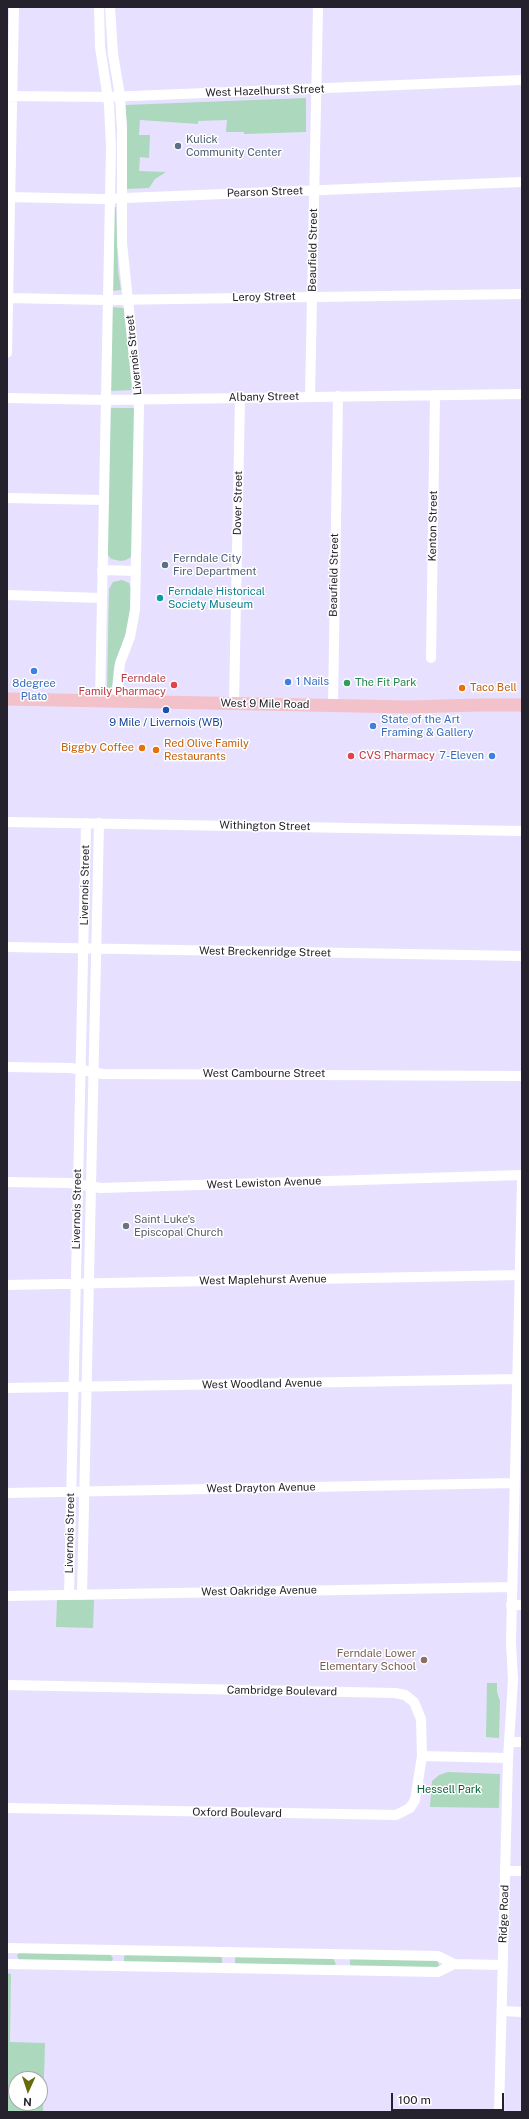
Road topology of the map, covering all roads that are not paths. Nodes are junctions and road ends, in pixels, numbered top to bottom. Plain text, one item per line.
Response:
1 (14, 7) edge
2 (99, 7) edge
3 (110, 7) edge
4 (318, 7) edge
5 (522, 80) edge
6 (316, 89) junction
7 (10, 96) edge
8 (120, 96) junction
9 (108, 97) junction
10 (522, 182) edge
11 (314, 190) junction
12 (9, 197) edge
13 (110, 198) junction
14 (122, 198) junction
15 (522, 294) edge
16 (312, 297) junction
17 (8, 298) edge
18 (128, 299) junction
19 (107, 300) junction
20 (7, 353) edge
21 (522, 394) edge
22 (435, 395) junction
23 (310, 396) junction
24 (338, 396) junction
25 (7, 398) edge
26 (240, 398) junction
27 (138, 399) junction
28 (105, 400) junction
29 (7, 498) edge
30 (103, 500) junction
31 (102, 570) junction
32 (136, 570) junction
33 (7, 595) edge
34 (102, 598) junction
35 (431, 658) dead end
36 (7, 699) edge
37 (100, 701) junction
38 (116, 701) junction
39 (234, 704) junction
40 (522, 705) edge
41 (332, 706) junction
42 (7, 822) edge
43 (86, 823) junction
44 (99, 823) junction
45 (522, 831) edge
46 (7, 947) edge
47 (83, 948) junction
48 (96, 948) junction
49 (522, 956) edge
50 (7, 1067) edge
51 (80, 1070) junction
52 (93, 1072) junction
53 (522, 1076) edge
54 (522, 1175) edge
55 (7, 1182) edge
56 (522, 1182) edge
57 (78, 1185) junction
58 (90, 1186) junction
59 (520, 1275) junction
60 (76, 1283) junction
61 (89, 1283) junction
62 (7, 1285) edge
63 (520, 1307) edge
64 (517, 1379) junction
65 (73, 1387) junction
66 (86, 1387) junction
67 (7, 1388) edge
68 (514, 1483) junction
69 (71, 1492) junction
70 (84, 1492) junction
71 (7, 1493) edge
72 (518, 1503) edge
73 (512, 1587) junction
74 (69, 1595) junction
75 (82, 1595) junction
76 (7, 1596) edge
77 (512, 1605) junction
78 (522, 1605) edge
79 (7, 1685) edge
80 (509, 1742) junction
81 (522, 1742) edge
82 (422, 1756) junction
83 (508, 1758) junction
84 (7, 1808) edge
85 (505, 1871) junction
86 (522, 1871) edge
87 (9, 1948) edge
88 (118, 1950) junction
89 (230, 1952) junction
90 (345, 1954) junction
91 (9, 1964) edge
92 (454, 1964) junction
93 (502, 1965) junction
94 (118, 1966) junction
95 (229, 1968) junction
96 (344, 1971) junction
97 (502, 2011) junction
98 (522, 2012) edge
99 (499, 2112) edge

1 - 7 street
2 - 9 street, Livernois Street
3 - 8 street, Livernois Street
4 - 6 street, Beaufield Street
5 - 6 street, West Hazelhurst Street
6 - 8 street, West Hazelhurst Street
6 - 11 street, Beaufield Street
7 - 9 street, West Hazelhurst Street
7 - 12 street
8 - 9 street, West Hazelhurst Street
8 - 14 street, Livernois Street
9 - 13 street, Livernois Street
10 - 11 street, Pearson Street
11 - 14 street, Pearson Street
11 - 16 street, Beaufield Street
12 - 13 street, Pearson Street
12 - 17 street
13 - 14 street, Pearson Street
13 - 19 street, Livernois Street
14 - 18 street, Livernois Street
15 - 16 street, Leroy Street
16 - 18 street, Leroy Street
16 - 23 street, Beaufield Street
17 - 19 street, Leroy Street
17 - 20 street
18 - 19 street, Leroy Street
18 - 27 street, Livernois Street
19 - 28 street, Livernois Street
21 - 22 street, Albany Street
22 - 24 street, Albany Street
22 - 35 street, Kenton Street
23 - 24 street, Albany Street
23 - 26 street, Albany Street
24 - 41 street, Beaufield Street
25 - 28 street, Albany Street
26 - 27 street, Albany Street
26 - 39 street, Dover Street
27 - 28 street, Albany Street
27 - 32 street, Livernois Street
28 - 30 street, Livernois Street
29 - 30 street
30 - 31 street, Livernois Street
31 - 32 street
31 - 34 street, Livernois Street
32 - 38 street, Livernois Street
33 - 34 street
34 - 37 street, Livernois Street
36 - 37 main road, West 9 Mile Road
37 - 38 main road, West 9 Mile Road
38 - 39 main road, West 9 Mile Road
39 - 41 main road, West 9 Mile Road
40 - 41 main road, West 9 Mile Road
42 - 43 street, Withington Street
43 - 44 street, Withington Street
43 - 47 street, Livernois Street
44 - 45 street, Withington Street
44 - 48 street, Livernois Street
46 - 47 street, West Breckenridge Street
47 - 48 street, West Breckenridge Street
47 - 51 street, Livernois Street
48 - 49 street, West Breckenridge Street
48 - 52 street, Livernois Street
50 - 51 street, West Cambourne Street
51 - 52 street, West Cambourne Street
51 - 57 street, Livernois Street
52 - 53 street, West Cambourne Street
52 - 58 street, Livernois Street
54 - 58 street, West Lewiston Avenue
55 - 57 street, West Lewiston Avenue
56 - 59 street, Ridge Road
57 - 58 street, West Lewiston Avenue
57 - 60 street, Livernois Street
58 - 61 street, Livernois Street
59 - 61 street, West Maplehurst Avenue
59 - 63 street, Ridge Road
60 - 61 street, West Maplehurst Avenue
60 - 62 street, West Maplehurst Avenue
60 - 65 street, Livernois Street
61 - 66 street, Livernois Street
63 - 64 street, Ridge Road
64 - 66 street, West Woodland Avenue
64 - 68 street, Ridge Road
65 - 66 street, West Woodland Avenue
65 - 67 street, West Woodland Avenue
65 - 69 street, Livernois Street
66 - 70 street, Livernois Street
68 - 70 street, West Drayton Avenue
68 - 72 street, Ridge Road
69 - 70 street, West Drayton Avenue
69 - 71 street, West Drayton Avenue
69 - 74 street, Livernois Street
70 - 75 street, Livernois Street
72 - 73 street, Ridge Road
73 - 75 street, West Oakridge Avenue
73 - 77 street, Ridge Road
74 - 75 street, West Oakridge Avenue
74 - 76 street, West Oakridge Avenue
77 - 78 street
77 - 80 street, Ridge Road
79 - 82 street, Cambridge Boulevard
80 - 81 street
80 - 83 street, Ridge Road
82 - 83 street
82 - 84 street, Oxford Boulevard
83 - 85 street, Ridge Road
85 - 86 street
85 - 93 street, Ridge Road
87 - 88 street
87 - 91 street
88 - 89 street
88 - 94 street
89 - 90 street
89 - 95 street
90 - 92 street
90 - 96 street
91 - 94 street
92 - 93 street
92 - 96 street
93 - 97 street, Ridge Road
94 - 95 street
95 - 96 street
97 - 98 street
97 - 99 street, Ridge Road

